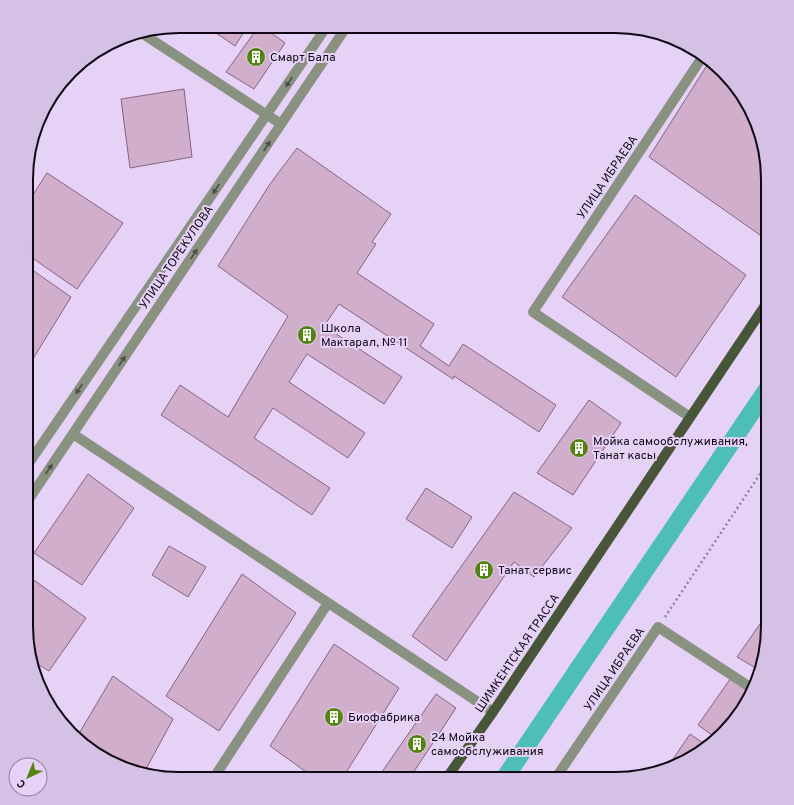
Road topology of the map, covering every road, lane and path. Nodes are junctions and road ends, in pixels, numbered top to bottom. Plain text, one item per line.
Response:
1 (321, 33) edge
2 (342, 33) edge
3 (147, 37) edge
4 (700, 61) edge
5 (267, 114) junction
6 (281, 124) junction
7 (761, 311) edge
8 (690, 417) junction
9 (72, 434) junction
10 (33, 457) edge
11 (761, 472) edge
12 (33, 493) edge
13 (328, 603) junction
14 (658, 627) junction
15 (748, 686) edge
16 (493, 712) junction
17 (218, 772) edge
18 (451, 772) edge
19 (560, 772) edge

1 -> 5 street, УЛИЦА ТОРЕКУЛОВА
2 - 6 street, УЛИЦА ТОРЕКУЛОВА
3 - 5 street
4 - 8 street, УЛИЦА ИБРАЕВА
5 - 6 street
5 -> 10 street, УЛИЦА ТОРЕКУЛОВА
9 -> 6 street, УЛИЦА ТОРЕКУЛОВА
7 - 8 main road, ШИМКЕНТСКАЯ ТРАССА
8 - 16 main road, ШИМКЕНТСКАЯ ТРАССА
12 -> 9 street, УЛИЦА ТОРЕКУЛОВА
9 - 13 street
11 - 14 path
13 - 16 street
13 - 17 street
14 - 15 street, УЛИЦА ИБРАЕВА
14 - 19 street, УЛИЦА ИБРАЕВА
16 - 18 main road, ШИМКЕНТСКАЯ ТРАССА

